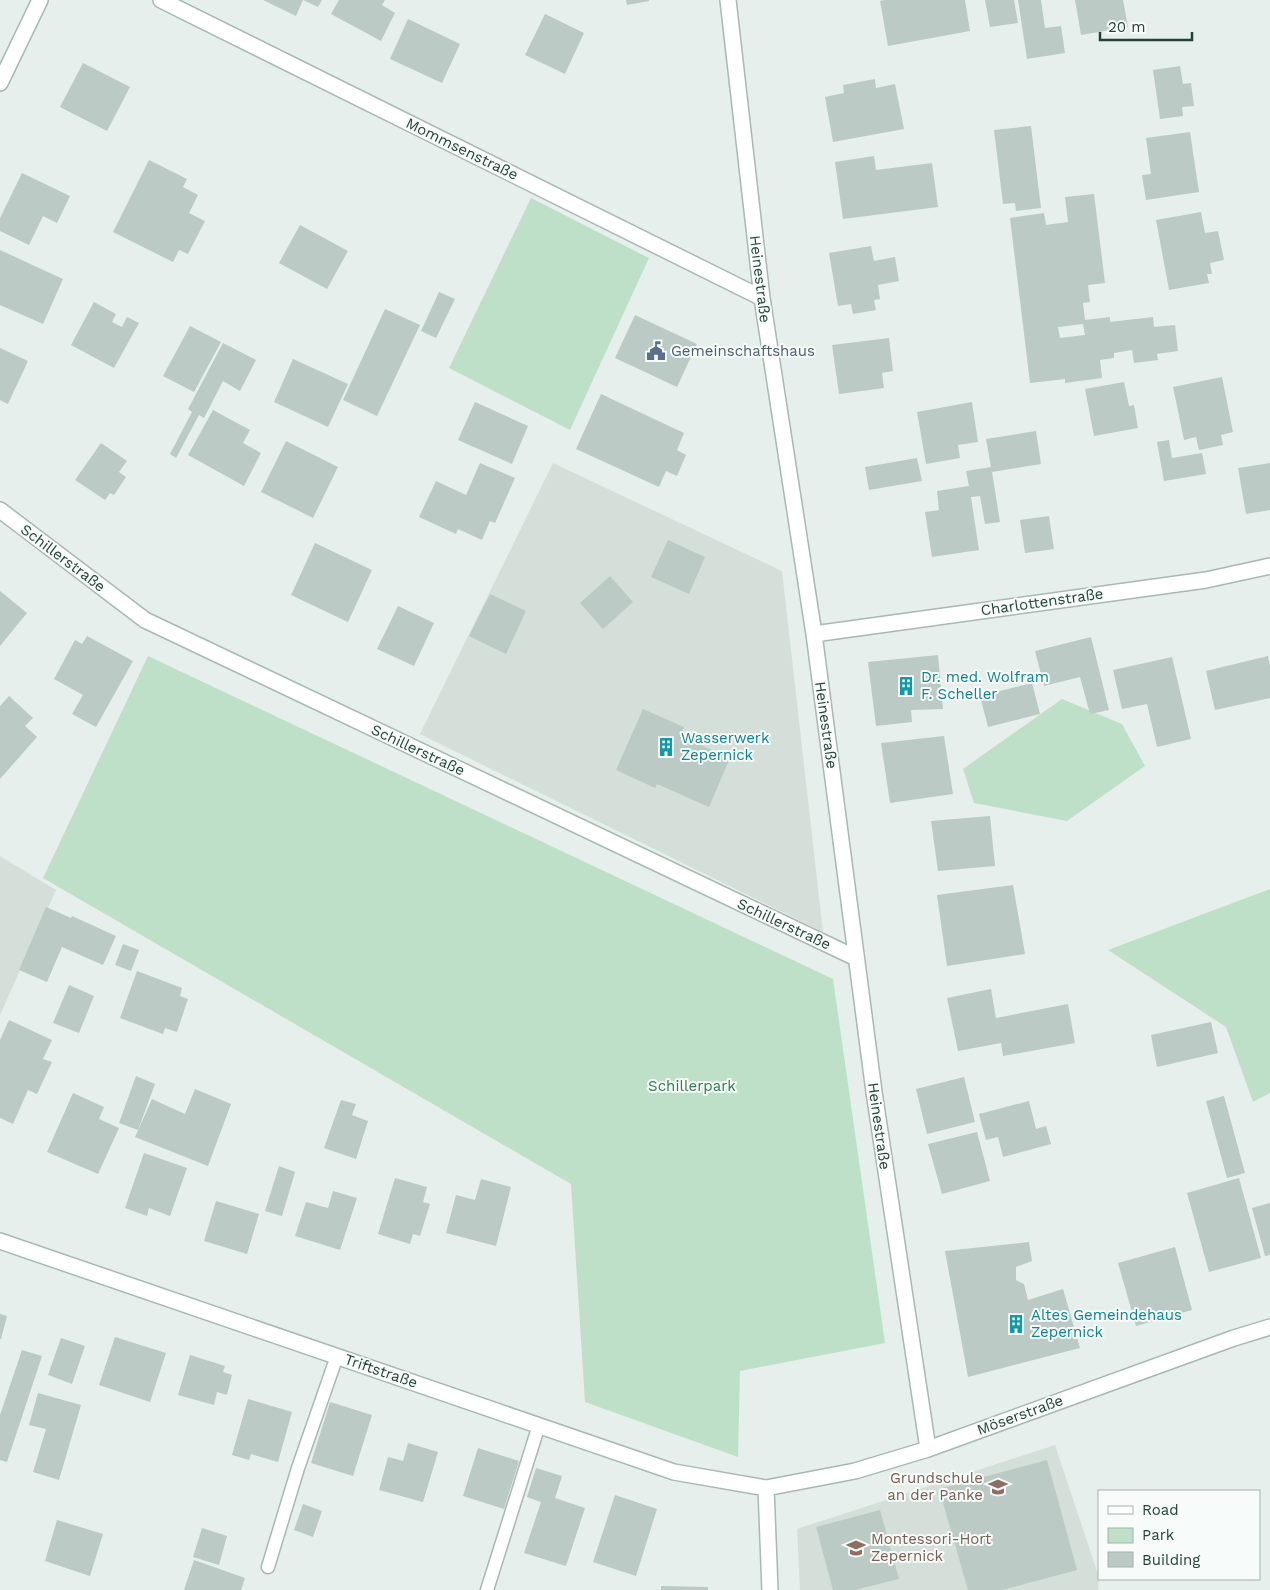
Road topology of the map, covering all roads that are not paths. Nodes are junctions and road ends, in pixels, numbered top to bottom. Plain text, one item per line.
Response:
1 (40, 0) edge
2 (161, 0) edge
3 (728, 0) edge
4 (0, 83) edge
5 (762, 298) junction
6 (0, 510) edge
7 (1270, 566) edge
8 (814, 634) junction
9 (856, 958) junction
10 (0, 1241) edge
11 (1270, 1327) edge
12 (336, 1356) junction
13 (539, 1426) junction
14 (928, 1449) junction
15 (766, 1488) junction
16 (268, 1567) dead end
17 (487, 1590) edge
18 (770, 1590) edge

1 - 4 street
2 - 5 street, Mommsenstraße
3 - 5 street, Heinestraße
5 - 8 street, Heinestraße
6 - 9 street, Schillerstraße
7 - 8 street, Charlottenstraße
8 - 9 street, Heinestraße
9 - 14 street, Heinestraße
10 - 12 street, Triftstraße
11 - 14 street, Möserstraße
12 - 13 street, Triftstraße
12 - 16 lane
13 - 15 street, Triftstraße
13 - 17 lane
14 - 15 street, Möserstraße
15 - 18 street

